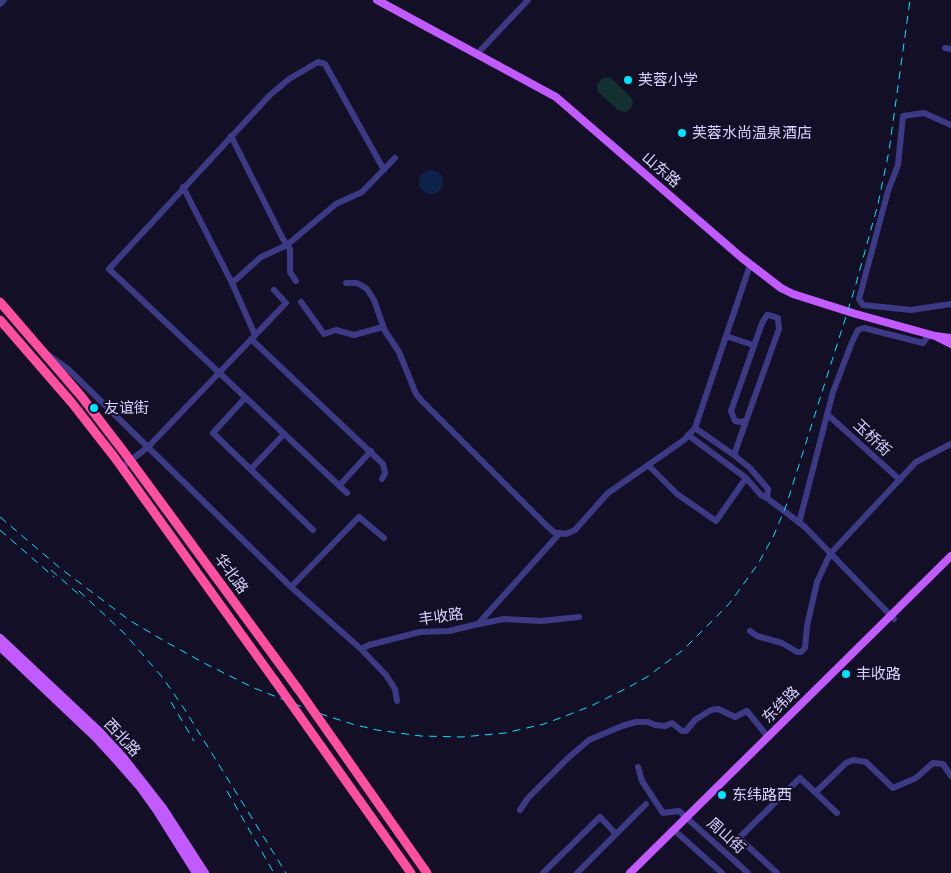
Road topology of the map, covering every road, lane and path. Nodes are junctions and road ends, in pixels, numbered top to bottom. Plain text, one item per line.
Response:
1 (4, 0) edge
2 (377, 0) edge
3 (528, 0) edge
4 (0, 4) edge
5 (477, 54) junction
6 (951, 125) edge
7 (231, 136) junction
8 (395, 158) dead end
9 (384, 170) junction
10 (183, 188) junction
11 (287, 245) junction
12 (750, 265) junction
13 (296, 281) dead end
14 (232, 283) junction
15 (346, 283) dead end
16 (274, 290) dead end
17 (0, 302) edge
18 (301, 302) dead end
19 (951, 304) edge
20 (0, 320) edge
21 (383, 327) junction
22 (932, 335) junction
23 (726, 336) junction
24 (253, 337) junction
25 (951, 338) edge
26 (951, 344) edge
27 (753, 345) junction
28 (42, 350) junction
29 (219, 374) junction
30 (245, 398) junction
31 (828, 414) junction
32 (746, 421) junction
33 (695, 428) junction
34 (284, 434) junction
35 (688, 435) junction
36 (951, 444) edge
37 (148, 447) junction
38 (371, 451) junction
39 (734, 455) junction
40 (130, 460) junction
41 (648, 465) junction
42 (122, 467) junction
43 (251, 469) junction
44 (746, 478) junction
45 (382, 479) dead end
46 (900, 480) junction
47 (339, 486) junction
48 (347, 493) dead end
49 (767, 498) junction
50 (799, 522) junction
51 (314, 530) dead end
52 (560, 534) junction
53 (384, 538) dead end
54 (830, 554) junction
55 (951, 556) edge
56 (951, 563) edge
57 (291, 586) junction
58 (579, 617) dead end
59 (893, 617) junction
60 (478, 624) junction
61 (750, 631) dead end
62 (0, 638) edge
63 (0, 648) edge
64 (361, 649) junction
65 (397, 701) dead end
66 (768, 737) junction
67 (638, 766) dead end
68 (951, 776) edge
69 (816, 792) junction
70 (646, 804) dead end
71 (520, 810) dead end
72 (837, 813) dead end
73 (689, 819) junction
74 (676, 831) junction
75 (616, 834) junction
76 (196, 873) edge
77 (205, 873) edge
78 (412, 873) edge
79 (427, 873) edge
80 (543, 873) edge
81 (577, 873) edge
82 (630, 873) edge
83 (637, 873) edge
84 (722, 873) edge
85 (748, 873) edge
86 (777, 873) edge

1 - 4 street
2 - 5 main road, 山东路
3 - 5 street
5 - 12 main road, 山东路
6 - 19 street
7 - 9 street
7 - 10 street
7 - 11 street
8 - 9 street
9 - 11 street
10 - 14 street
10 - 29 street
11 - 13 street
11 - 14 street
12 - 22 main road, 山东路
12 - 23 street, 丰收路
14 - 24 street
15 - 21 street
16 - 24 street
17 - 28 highway, 华北路
18 - 21 street
20 - 42 highway, 华北路
21 - 52 street
22 - 25 main road, 山东路
22 - 26 main road, 山东路
22 - 31 street
23 - 27 street
23 - 33 street, 丰收路
24 - 29 street
24 - 38 street
27 - 32 street
27 - 32 street
28 - 37 street
28 - 40 highway, 华北路
29 - 30 street
29 - 37 street
30 - 34 street
30 - 43 street
31 - 46 street, 玉桥街
31 - 50 street
32 - 39 street
33 - 35 street, 丰收路
33 - 39 street
34 - 43 street
34 - 47 street
35 - 41 street, 丰收路
35 - 44 street
36 - 46 street
37 - 40 street
37 - 57 street
38 - 45 street
38 - 47 street
39 - 49 street
40 - 42 street
40 - 79 highway, 华北路, bridge
41 - 44 street
41 - 52 street, 丰收路
42 - 78 highway, 华北路, bridge
43 - 51 street
44 - 49 street
46 - 54 street
47 - 48 street
49 - 50 street
50 - 54 street
52 - 60 street, 丰收路
53 - 57 street
54 - 59 street
54 - 61 street
55 - 59 main road, 东纬路
56 - 59 main road, 东纬路
57 - 64 street
58 - 60 street
59 - 66 main road, 东纬路
59 - 73 main road, 东纬路
60 - 64 street, 丰收路
62 - 77 main road, 西北路
63 - 76 main road, 西北路
64 - 65 street
66 - 71 street
66 - 73 main road, 东纬路
67 - 73 street
68 - 69 street
69 - 72 street
69 - 86 street
70 - 75 street
73 - 74 main road, 东纬路
73 - 85 street, 周山街
74 - 82 main road, 东纬路
74 - 83 main road, 东纬路
74 - 84 street, 周山街
75 - 80 street
75 - 81 street

